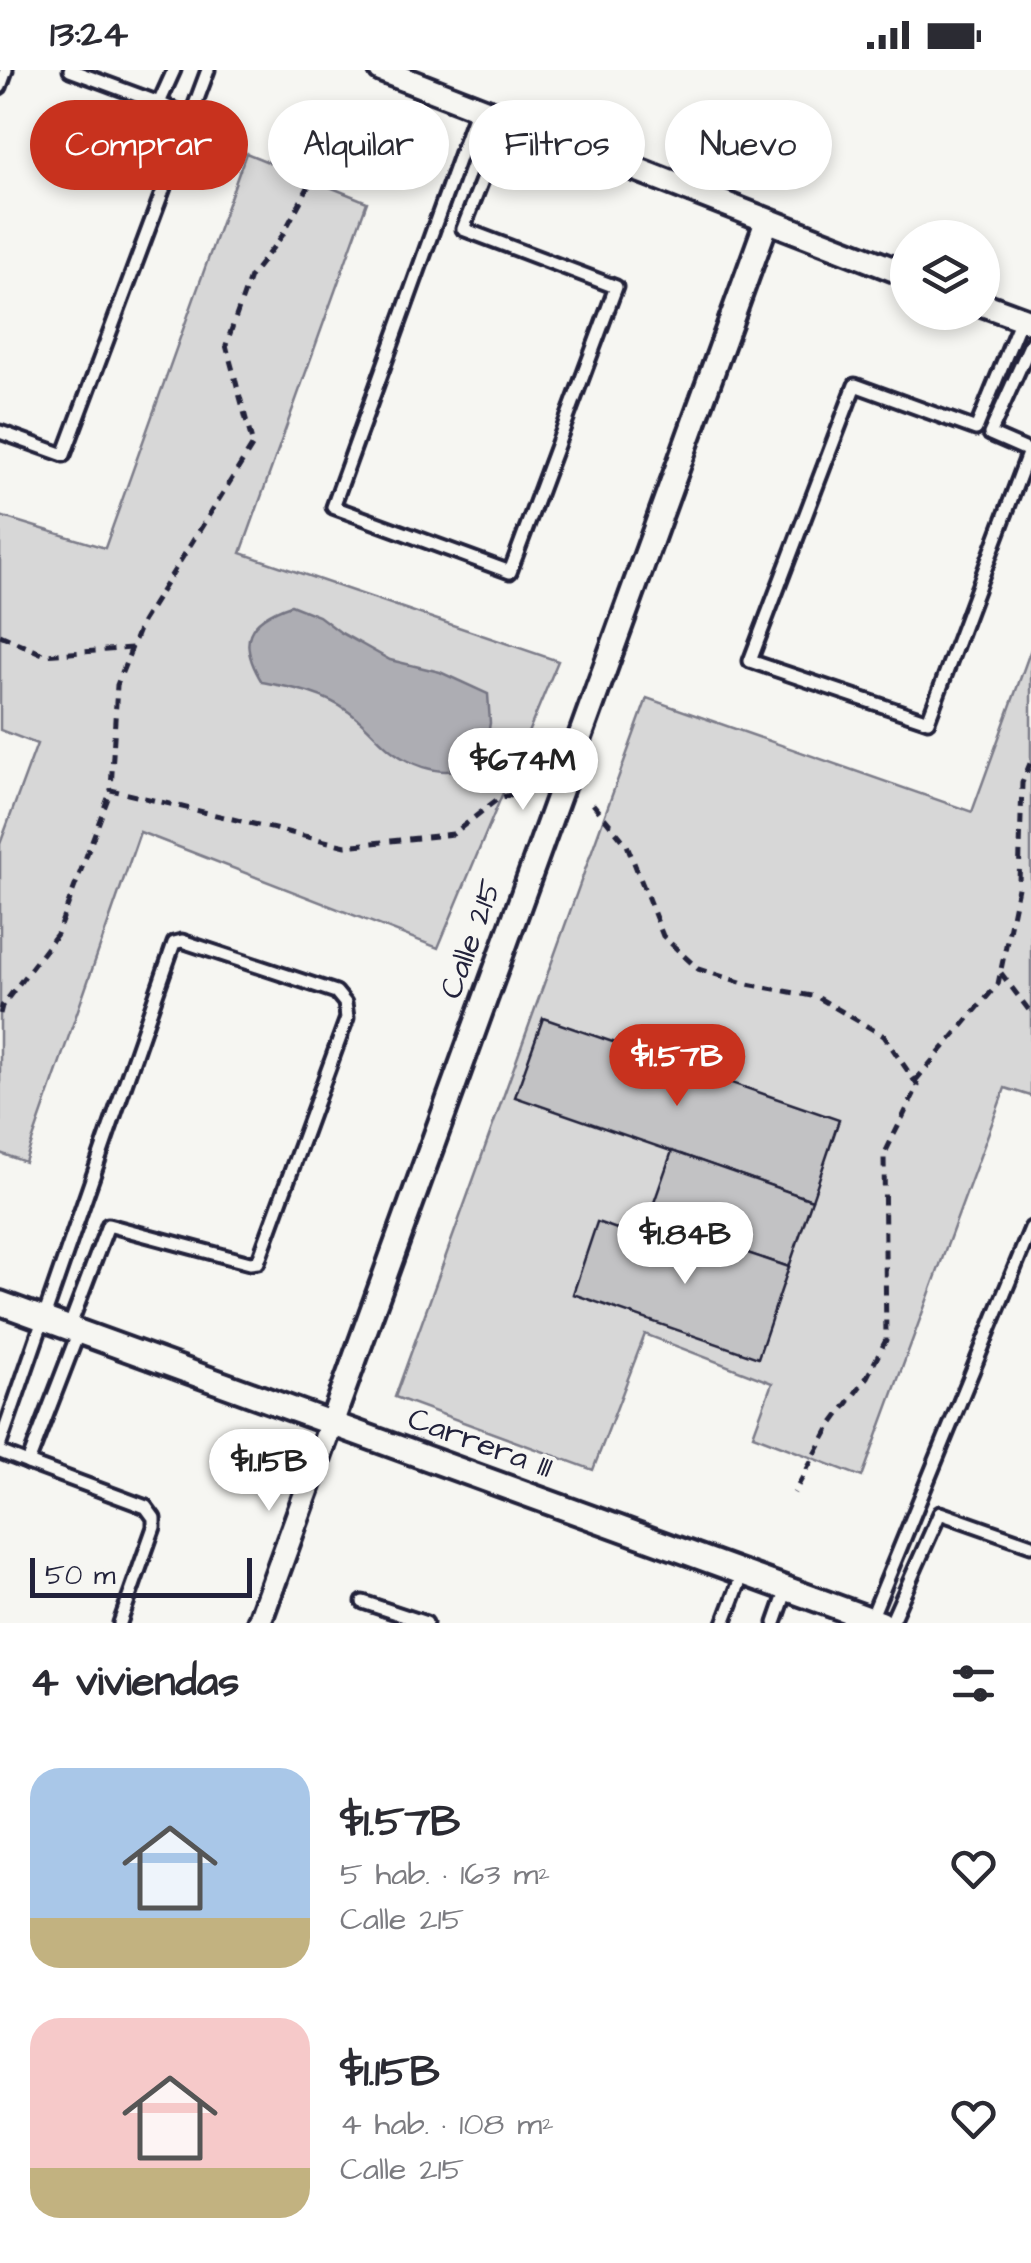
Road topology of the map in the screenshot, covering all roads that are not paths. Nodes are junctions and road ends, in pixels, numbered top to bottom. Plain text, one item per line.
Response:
1 (6, 70) edge
2 (70, 70) edge
3 (174, 70) edge
4 (208, 70) edge
5 (381, 70) edge
6 (0, 87) edge
7 (151, 100) edge
8 (160, 100) edge
9 (197, 100) edge
10 (469, 105) edge
11 (469, 131) edge
12 (645, 174) edge
13 (163, 190) edge
14 (478, 190) edge
15 (438, 218) junction
16 (766, 222) junction
17 (463, 228) junction
18 (890, 268) edge
19 (1000, 311) edge
20 (1026, 320) edge
21 (1031, 344) edge
22 (976, 430) junction
23 (0, 432) edge
24 (990, 434) junction
25 (82, 1215) junction
26 (108, 1225) junction
27 (1031, 1228) edge
28 (0, 1303) edge
29 (45, 1319) junction
30 (74, 1329) junction
31 (330, 1423) junction
32 (0, 1444) edge
33 (0, 1452) edge
34 (28, 1463) junction
35 (919, 1504) junction
36 (940, 1513) junction
37 (1031, 1544) edge
38 (744, 1572) junction
39 (788, 1589) junction
40 (363, 1602) dead end
41 (881, 1622) edge
42 (120, 1623) edge
43 (258, 1623) edge
44 (426, 1623) edge
45 (724, 1623) edge
46 (775, 1623) edge

1 - 6 lane
2 - 7 lane
3 - 8 lane
4 - 9 lane
5 - 10 street
11 - 15 lane
12 - 16 street
13 - 23 lane
14 - 17 lane
15 - 17 lane
15 - 17 lane
16 - 18 street
16 - 31 street, Calle 215
19 - 20 street
20 - 22 lane
21 - 24 lane
22 - 24 lane
22 - 24 lane
25 - 26 lane
25 - 26 lane
25 - 29 lane
26 - 30 lane
27 - 35 lane
28 - 29 street, Carrera 111
29 - 30 street, Carrera 111
29 - 32 lane
30 - 31 street, Carrera 111
30 - 34 lane
31 - 38 street, Carrera 111
31 - 43 street, Calle 215
33 - 34 lane
34 - 42 lane
35 - 36 lane
35 - 41 lane
36 - 37 lane
36 - 41 lane
38 - 39 street, Carrera 111
38 - 45 lane
39 - 41 street, Carrera 111
39 - 46 lane
40 - 44 lane

